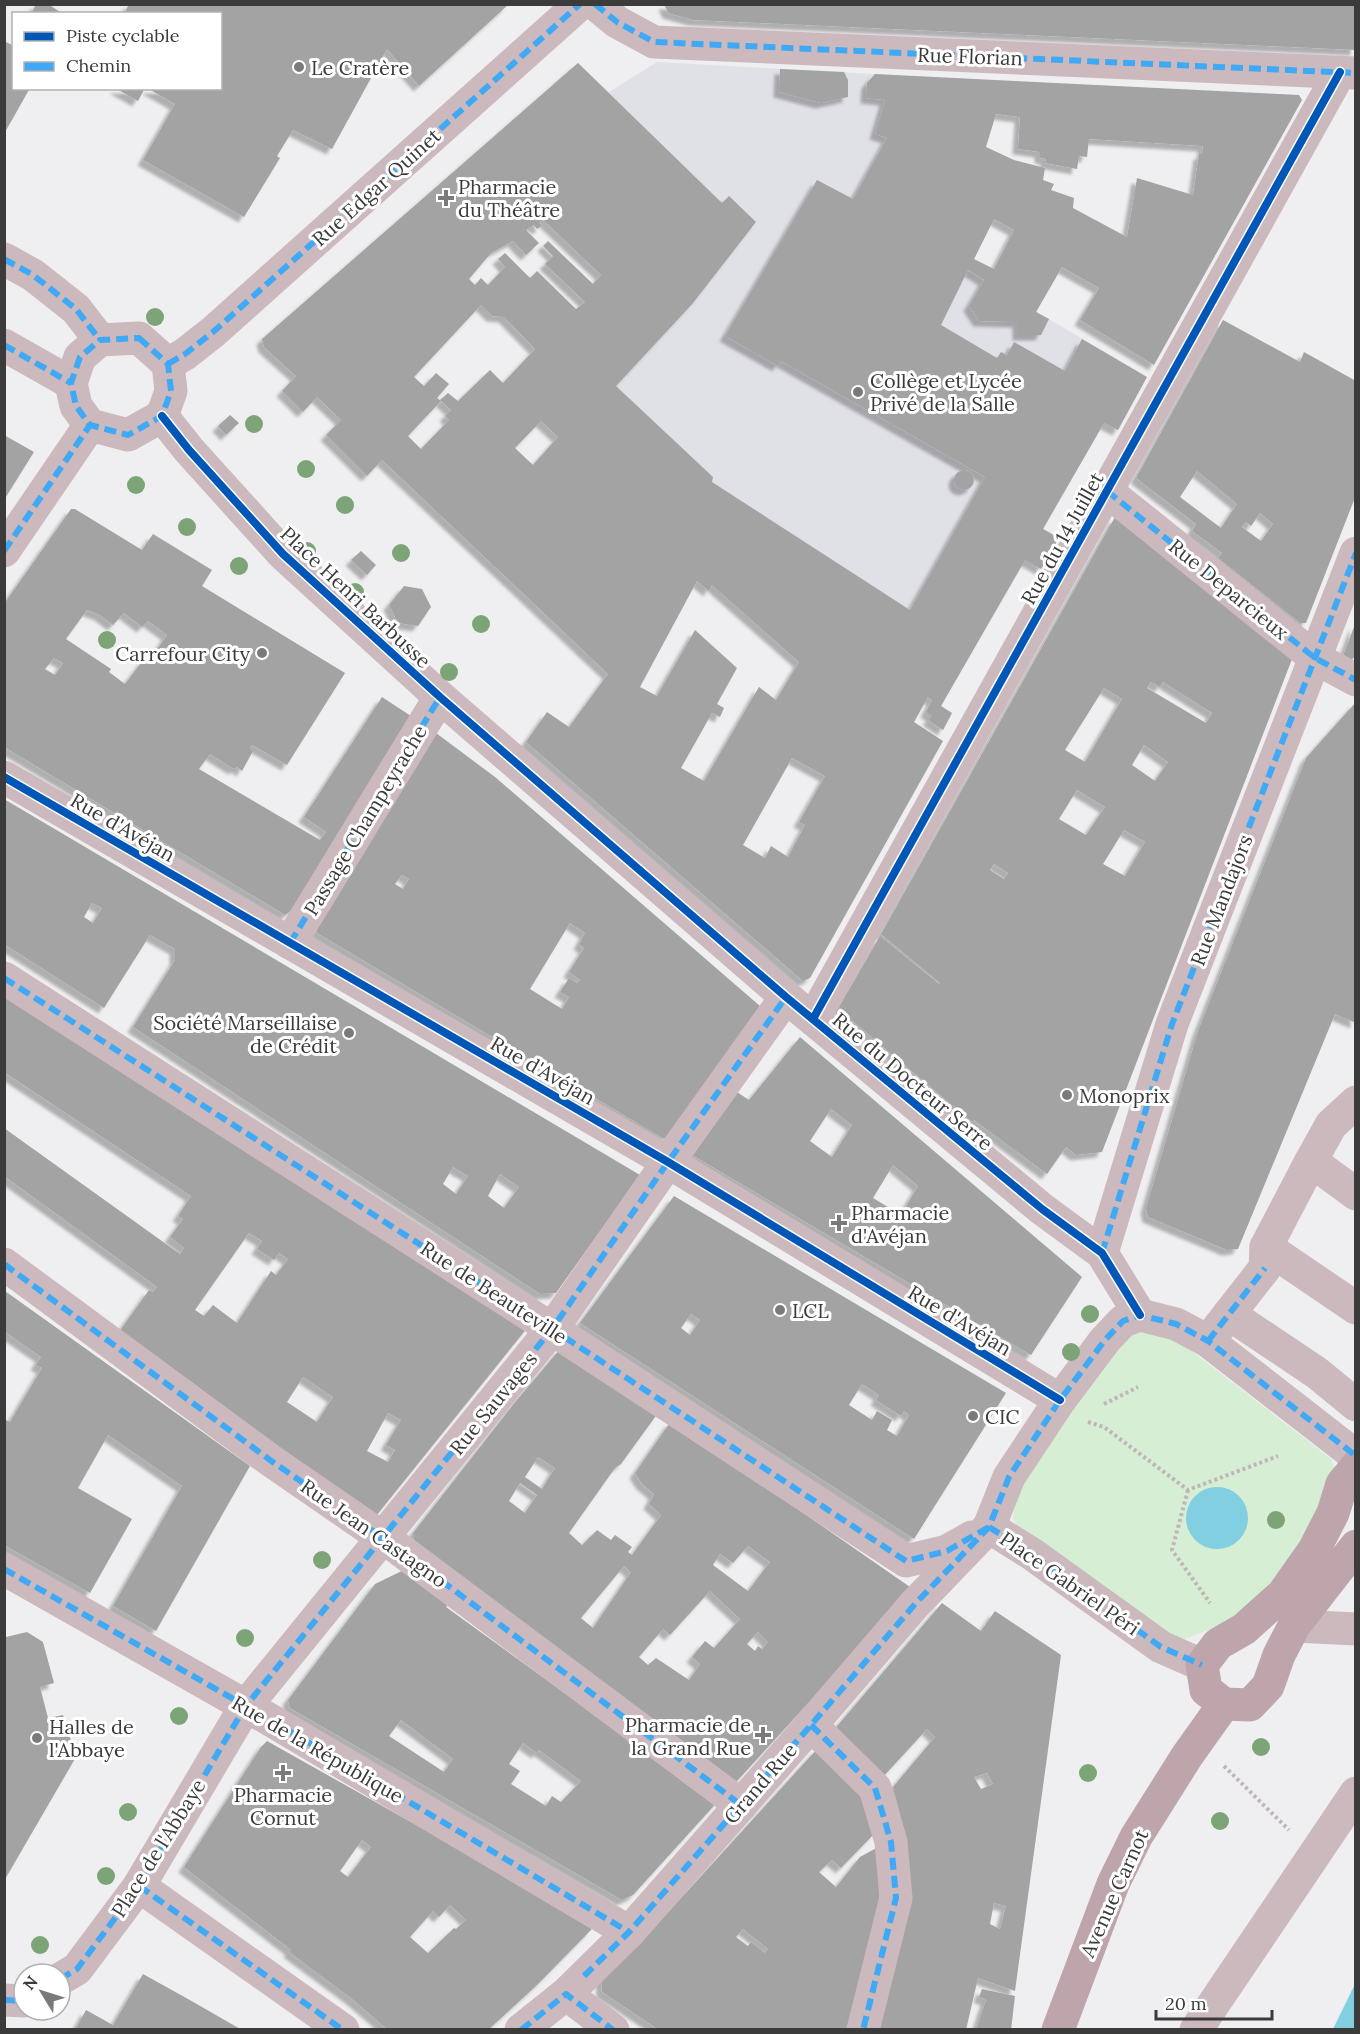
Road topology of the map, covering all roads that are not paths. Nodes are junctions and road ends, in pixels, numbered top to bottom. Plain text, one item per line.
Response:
1 (580, 4) edge
2 (595, 4) edge
3 (1348, 72) edge
4 (4, 259) edge
5 (100, 340) junction
6 (4, 345) edge
7 (168, 364) junction
8 (71, 383) junction
9 (162, 416) junction
10 (90, 425) junction
11 (1107, 490) junction
12 (4, 551) edge
13 (1356, 553) edge
14 (1315, 658) junction
15 (1356, 680) edge
16 (440, 697) junction
17 (4, 777) edge
18 (543, 787) joint
19 (290, 943) junction
20 (4, 978) edge
21 (786, 997) junction
22 (813, 1020) junction
23 (1356, 1102) edge
24 (1311, 1161) junction
25 (668, 1162) junction
26 (1356, 1194) edge
27 (1102, 1253) junction
28 (1266, 1257) junction
29 (4, 1264) edge
30 (1356, 1308) edge
31 (1229, 1314) junction
32 (1140, 1315) junction
33 (552, 1329) junction
34 (1208, 1341) junction
35 (1356, 1405) edge
36 (1070, 1410) junction
37 (1356, 1456) edge
38 (1356, 1467) edge
39 (989, 1527) junction
40 (383, 1538) junction
41 (1356, 1546) edge
42 (4, 1569) edge
43 (1294, 1626) junction
44 (1356, 1629) edge
45 (1202, 1665) junction
46 (1224, 1704) junction
47 (245, 1707) junction
48 (811, 1725) junction
49 (1356, 1792) edge
50 (741, 1805) junction
51 (139, 1886) junction
52 (629, 1932) junction
53 (72, 1972) edge
54 (575, 1985) junction
55 (343, 2030) edge
56 (521, 2030) edge
57 (613, 2030) edge
58 (863, 2030) edge
59 (1058, 2030) edge
60 (1196, 2030) edge

1 - 7 street, Rue Edgar Quinet
2 - 3 street, Rue Florian
3 - 11 street, Rue du 14 Juillet
4 - 5 street
5 - 7 street
5 - 8 street
6 - 8 street
7 - 9 street
8 - 10 street
9 - 10 street
9 - 16 street, Place Henri Barbusse
10 - 12 street
11 - 14 street, Rue Deparcieux
11 - 22 street, Rue du 14 Juillet
13 - 14 street, Rue Mandajors
14 - 15 street, Rue Deparcieux
14 - 27 street, Rue Mandajors
16 - 18 street, Place Henri Barbusse
16 - 19 street, Passage Champeyrache
17 - 19 street, Rue d'Avéjan
18 - 21 street, Rue du Docteur Serre
19 - 25 street, Rue d'Avéjan
20 - 33 street, Rue de Beauteville
21 - 22 street, Rue du Docteur Serre
21 - 25 street, Rue Sauvages
22 - 27 street, Rue du Docteur Serre
23 - 24 street
24 - 26 street
24 - 28 street
25 - 33 street, Rue Sauvages
25 - 36 street, Rue d'Avéjan
27 - 32 street, Rue du Docteur Serre
28 - 30 street
28 - 31 street
29 - 40 street, Rue Jean Castagno
31 - 34 street
31 - 35 street
32 - 34 street
32 - 36 street, Place Gabriel Péri
33 - 39 street, Rue de Beauteville
33 - 40 street, Rue Sauvages
34 - 37 street
36 - 39 street, Place Gabriel Péri
38 - 45 main road
39 - 45 street, Place Gabriel Péri
39 - 48 street, Grand Rue
40 - 47 street, Rue Sauvages
40 - 50 street, Rue Jean Castagno
41 - 43 main road
42 - 47 street, Rue de la République
43 - 44 street
43 - 46 main road
45 - 46 main road
46 - 59 main road, Avenue Carnot
47 - 51 street, Place de l'Abbaye
47 - 52 street, Rue de la République
48 - 50 street, Grand Rue
48 - 58 street
49 - 60 street
50 - 52 street, Grand Rue
51 - 53 street, Place de l'Abbaye
51 - 55 street
52 - 54 street, Grand Rue
54 - 56 street, Grand Rue
54 - 57 street

